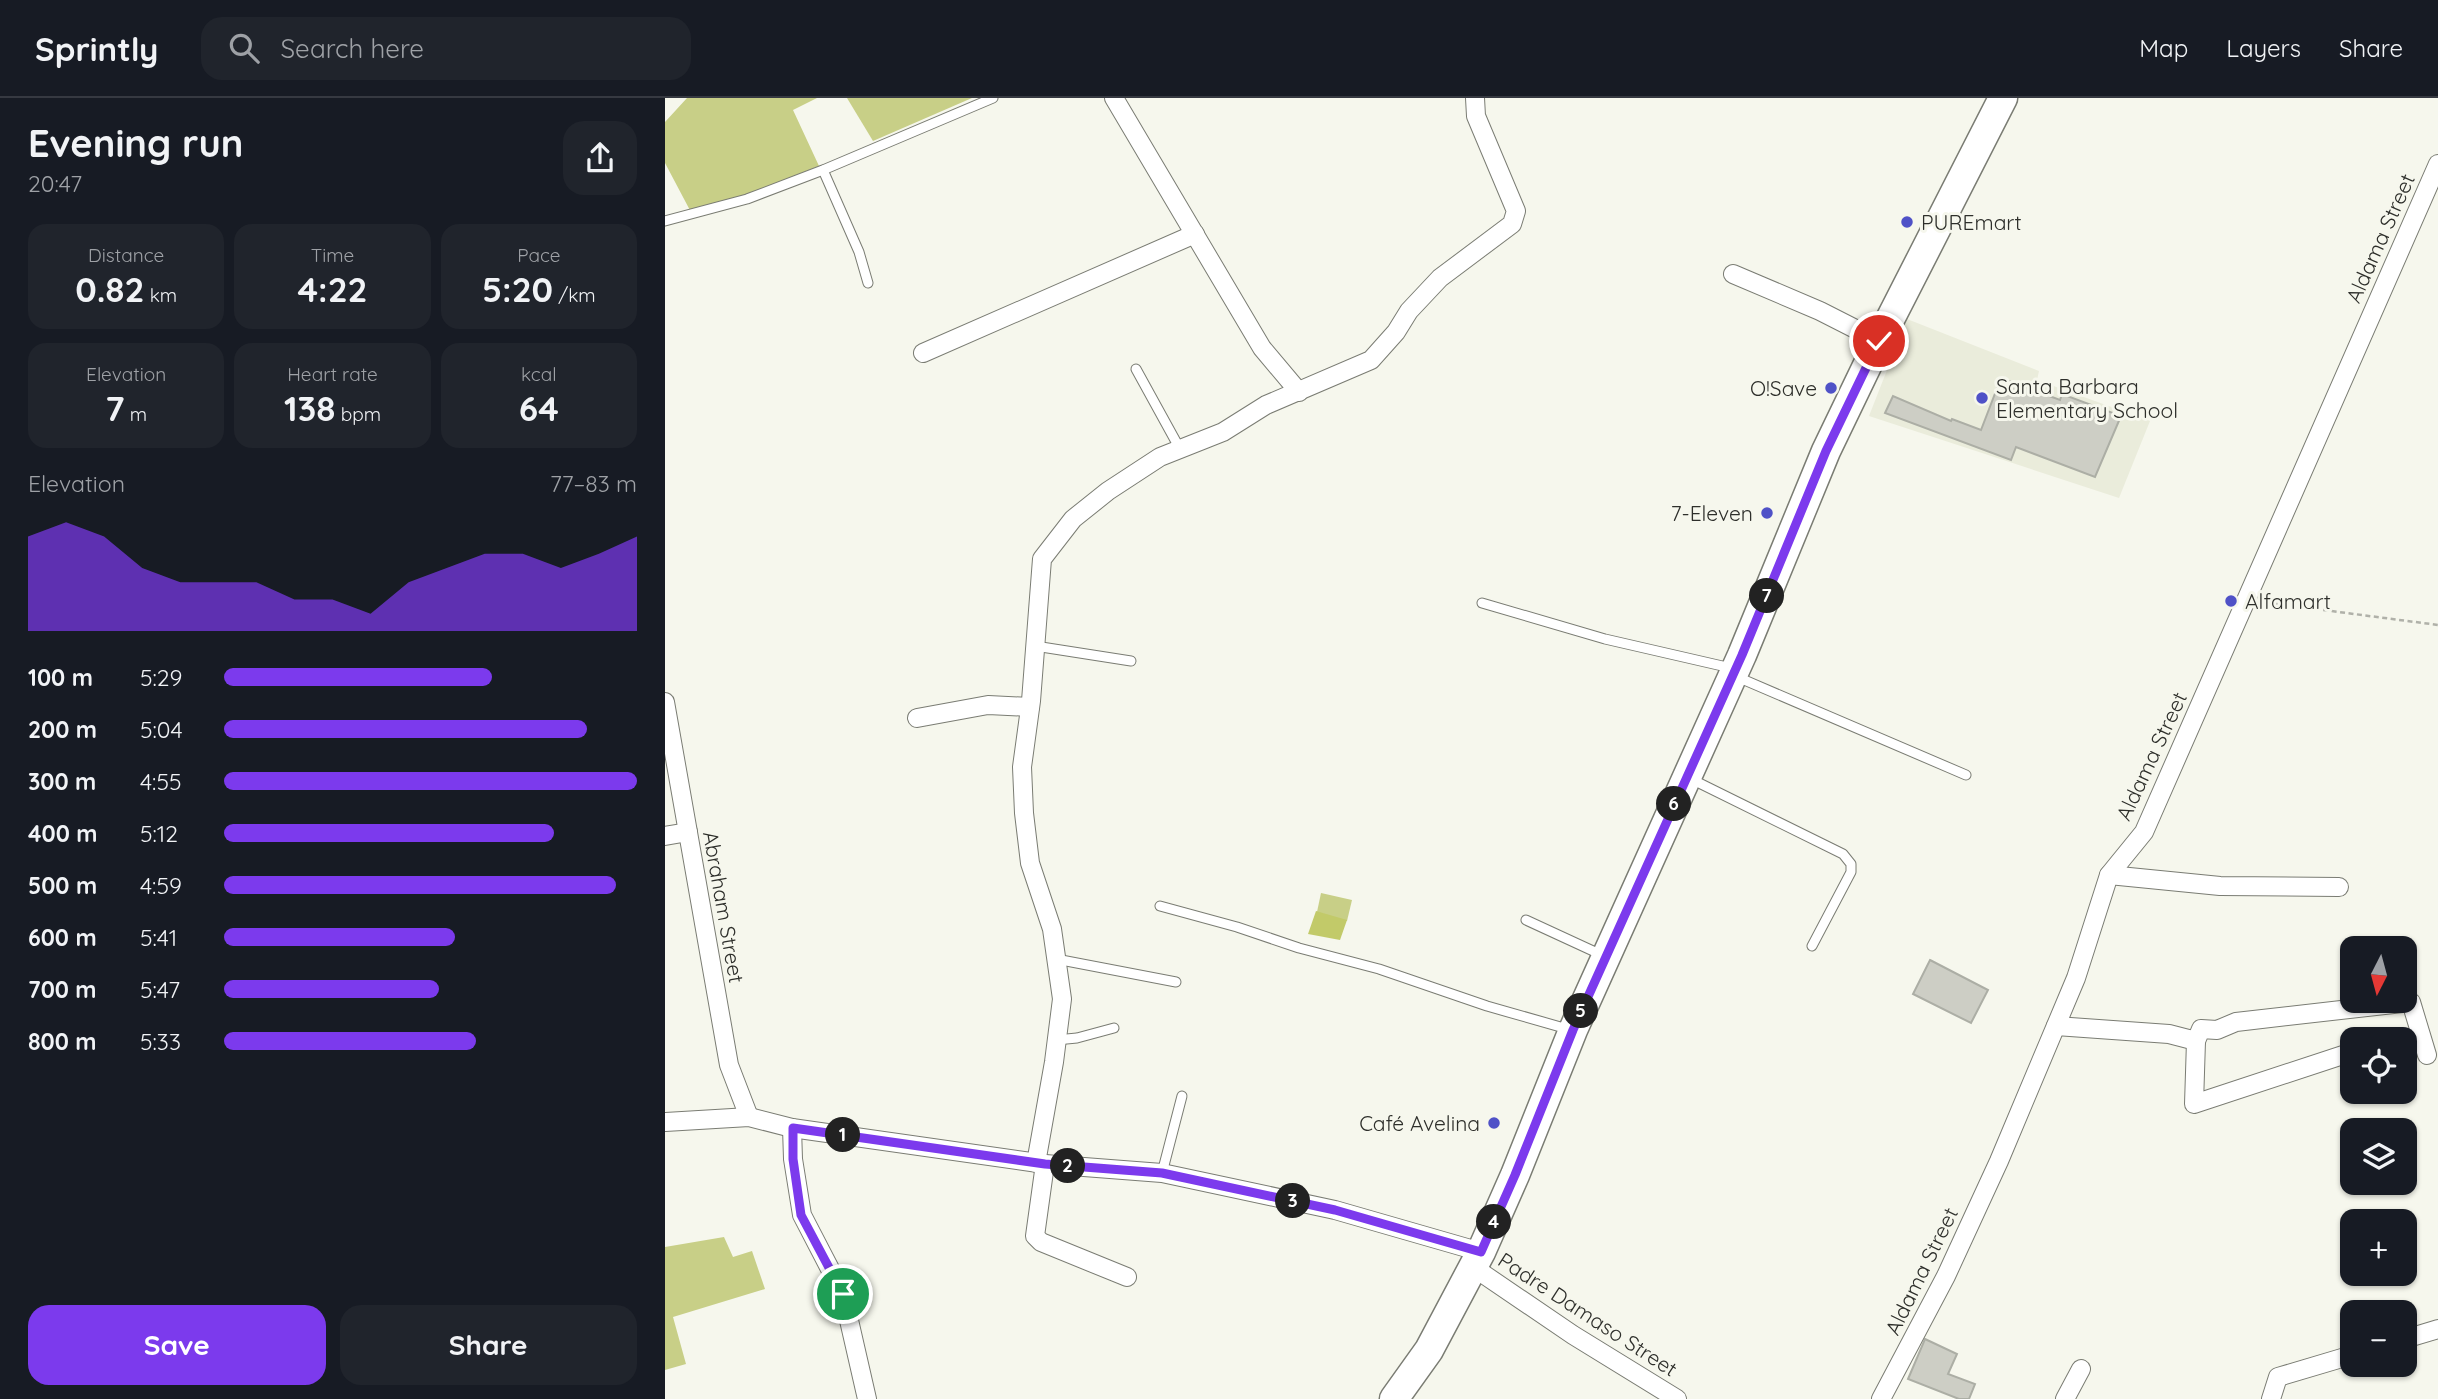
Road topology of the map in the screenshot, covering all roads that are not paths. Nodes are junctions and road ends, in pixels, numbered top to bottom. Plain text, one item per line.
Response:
1 (993, 98) edge
2 (1114, 98) edge
3 (1475, 98) edge
4 (2003, 98) edge
5 (2438, 164) edge
6 (823, 170) junction
7 (665, 221) edge
8 (1195, 234) junction
9 (1733, 274) dead end
10 (868, 283) dead end
11 (1879, 341) junction
12 (923, 353) dead end
13 (1136, 369) dead end
14 (1299, 392) junction
15 (1180, 449) junction
16 (1482, 603) dead end
17 (1035, 646) junction
18 (1131, 661) dead end
19 (1735, 672) junction
20 (665, 702) edge
21 (1030, 707) junction
22 (917, 718) dead end
23 (1966, 775) dead end
24 (1686, 777) junction
25 (688, 832) junction
26 (665, 836) edge
27 (2109, 875) junction
28 (2339, 887) dead end
29 (1160, 906) dead end
30 (1526, 920) dead end
31 (1812, 946) dead end
32 (1605, 957) junction
33 (1056, 959) junction
34 (1176, 982) dead end
35 (2056, 1026) junction
36 (1114, 1028) dead end
37 (1573, 1030) junction
38 (1056, 1040) junction
39 (2196, 1041) junction
40 (2417, 1046) edge
41 (2340, 1056) edge
42 (1182, 1096) dead end
43 (749, 1117) junction
44 (665, 1122) edge
45 (793, 1128) junction
46 (1040, 1163) junction
47 (1162, 1173) junction
48 (1477, 1259) junction
49 (1127, 1277) dead end
50 (2438, 1329) edge
51 (2417, 1335) edge
52 (2340, 1359) edge
53 (2081, 1369) dead end
54 (867, 1399) edge
55 (1394, 1399) edge
56 (1677, 1399) edge
57 (1881, 1399) edge
58 (2065, 1399) edge
59 (2271, 1399) edge

1 - 6 lane
2 - 8 street
3 - 14 street
4 - 11 main road
5 - 27 street, Aldama Street
6 - 7 lane
6 - 10 lane
8 - 12 street
8 - 14 street
9 - 11 street
11 - 19 main road
13 - 15 lane
14 - 15 street
15 - 17 street
16 - 19 lane
17 - 18 lane
17 - 21 street
19 - 23 lane
19 - 24 main road
20 - 25 street, Abraham Street
21 - 22 street
21 - 33 street
24 - 31 lane
24 - 32 main road
25 - 26 street
25 - 43 street, Abraham Street
27 - 28 street
27 - 35 street, Aldama Street
29 - 37 lane
30 - 32 lane
32 - 37 main road
33 - 34 lane
33 - 38 street
35 - 39 street
35 - 57 street, Aldama Street
36 - 38 lane
37 - 48 main road
38 - 46 street
39 - 40 street
39 - 41 street
42 - 47 lane
43 - 44 street, Padre Damaso Street
43 - 45 street, Padre Damaso Street
45 - 46 street, Padre Damaso Street
45 - 54 street
46 - 47 street, Padre Damaso Street
46 - 49 street
47 - 48 street, Padre Damaso Street
48 - 55 main road
48 - 56 street, Padre Damaso Street
50 - 51 street
52 - 59 street
53 - 58 street

